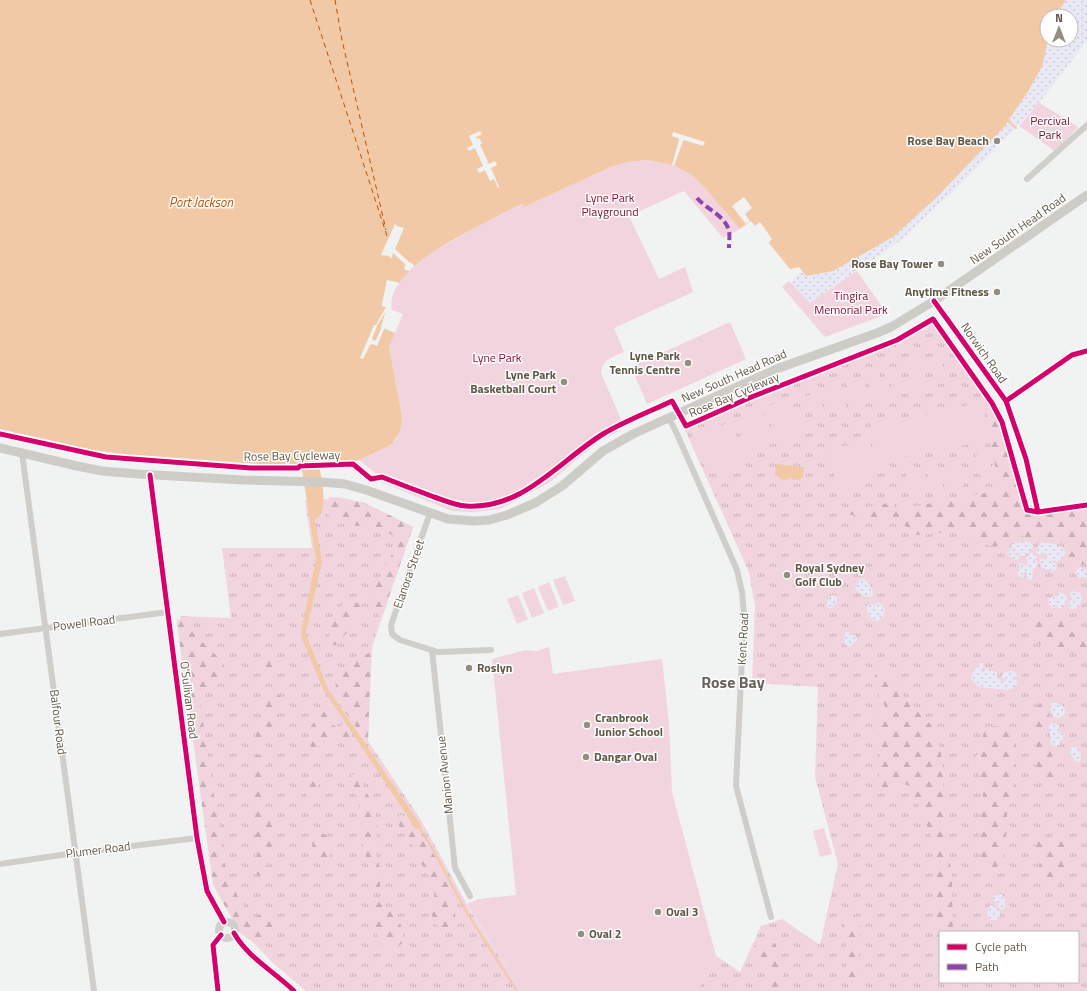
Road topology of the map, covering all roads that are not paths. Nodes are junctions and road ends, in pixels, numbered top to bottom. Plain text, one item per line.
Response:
1 (1087, 125) edge
2 (1027, 179) dead end
3 (1087, 195) edge
4 (934, 301) junction
5 (1087, 351) edge
6 (1006, 401) junction
7 (669, 418) junction
8 (0, 448) edge
9 (22, 453) junction
10 (150, 475) junction
11 (1087, 505) edge
12 (430, 513) junction
13 (168, 612) junction
14 (46, 627) junction
15 (0, 634) edge
16 (432, 650) junction
17 (491, 650) dead end
18 (197, 838) junction
19 (75, 853) junction
20 (0, 864) edge
21 (470, 896) dead end
22 (771, 917) dead end
23 (224, 922) junction
24 (234, 933) junction
25 (220, 935) junction
26 (94, 991) edge
27 (218, 991) edge
28 (294, 991) edge

1 - 2 street
3 - 4 main road, New South Head Road
4 - 6 street, Norwich Road
4 - 7 main road, New South Head Road
5 - 6 street
6 - 11 street, Norwich Road
7 - 12 main road, New South Head Road
7 - 22 street, Kent Road
8 - 9 main road, New South Head Road
9 - 10 main road, New South Head Road
9 - 14 street, Balfour Road
10 - 12 main road, New South Head Road
10 - 13 main road, O'Sullivan Road
12 - 16 street, Elanora Street
13 - 14 street, Powell Road
13 - 18 main road, O'Sullivan Road
14 - 15 street, Powell Road
14 - 19 street, Balfour Road
16 - 17 street
16 - 21 street, Manion Avenue
18 - 19 street, Plumer Road
18 - 23 main road, O'Sullivan Road
19 - 20 street, Plumer Road
19 - 26 street, Balfour Road
23 - 24 main road
23 - 25 main road
24 - 25 main road
24 - 28 main road
25 - 27 street

